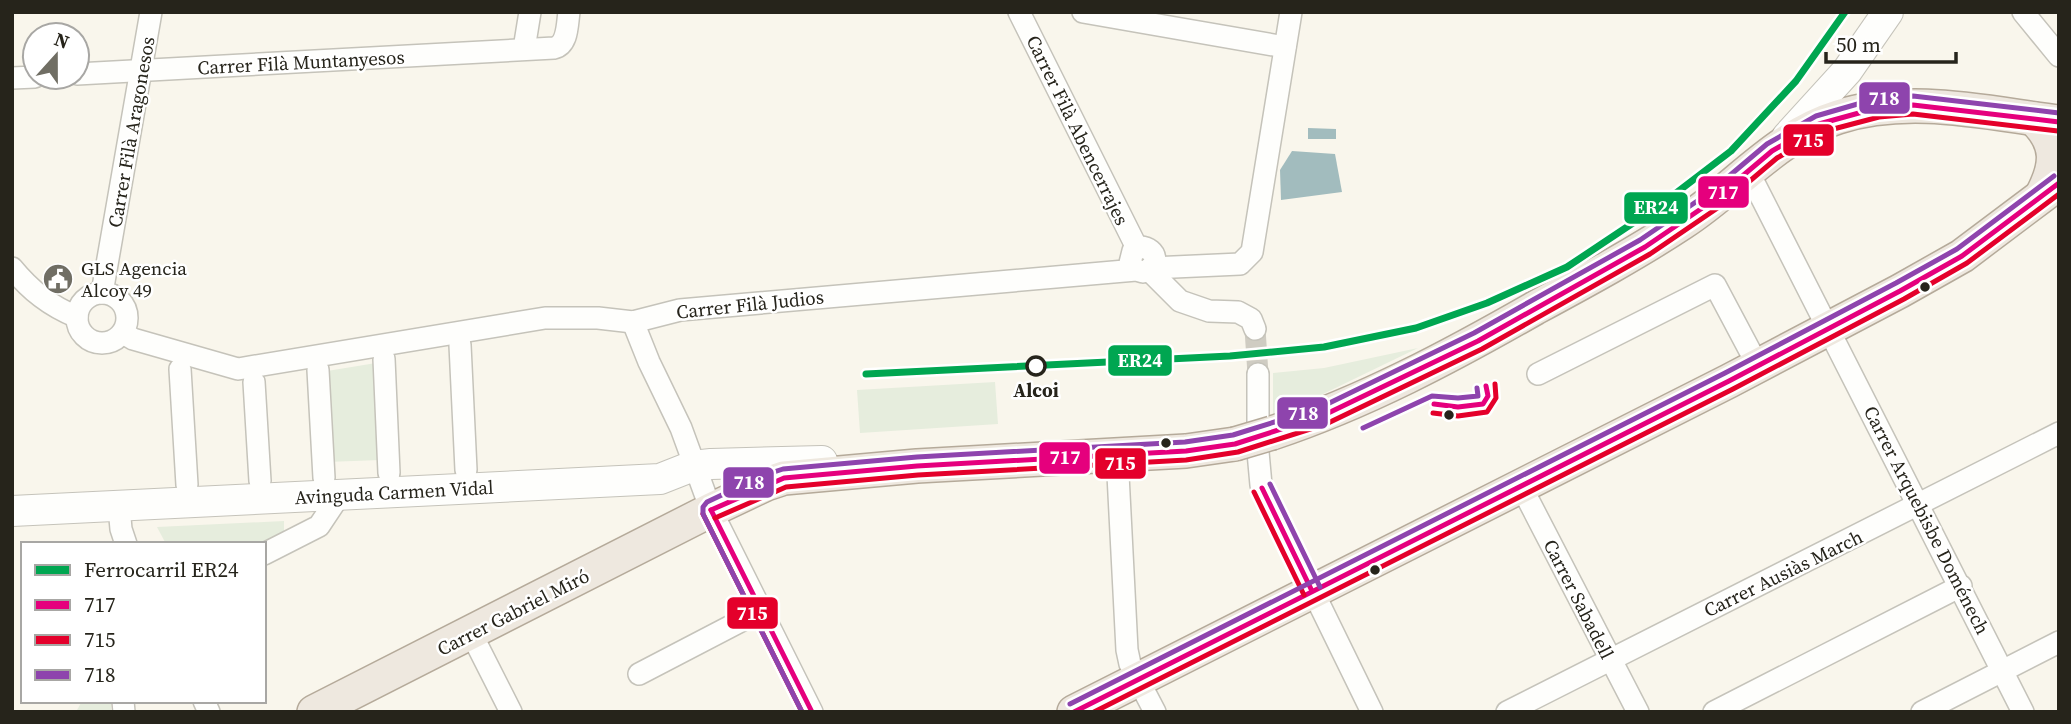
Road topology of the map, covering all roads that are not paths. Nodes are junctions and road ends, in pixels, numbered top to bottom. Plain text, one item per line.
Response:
1 (151, 12) edge
2 (530, 12) edge
3 (569, 12) edge
4 (1019, 12) edge
5 (1083, 12) edge
6 (1291, 12) edge
7 (1888, 12) edge
8 (2023, 12) edge
9 (1285, 47) junction
10 (524, 50) junction
11 (2059, 57) edge
12 (142, 70) junction
13 (91, 73) edge
14 (2046, 121) edge
15 (1760, 162) junction
16 (2050, 189) edge
17 (12, 268) edge
18 (1146, 269) junction
19 (102, 293) junction
20 (77, 317) junction
21 (634, 322) junction
22 (1830, 328) junction
23 (1255, 329) dead end
24 (123, 333) junction
25 (460, 345) dead end
26 (384, 359) dead end
27 (1758, 366) junction
28 (180, 369) dead end
29 (318, 370) dead end
30 (1258, 374) tunnel mouth
31 (1538, 374) dead end
32 (254, 382) dead end
33 (2059, 433) edge
34 (1118, 455) junction
35 (947, 464) junction
36 (693, 467) junction
37 (466, 470) dead end
38 (389, 473) dead end
39 (260, 481) dead end
40 (187, 485) dead end
41 (1521, 486) junction
42 (332, 487) junction
43 (1920, 505) junction
44 (106, 508) junction
45 (711, 510) junction
46 (12, 511) edge
47 (125, 542) edge
48 (266, 553) edge
49 (1961, 586) junction
50 (1312, 591) junction
51 (760, 611) junction
52 (471, 634) junction
53 (2059, 642) edge
54 (1610, 658) junction
55 (2003, 671) junction
56 (639, 674) dead end
57 (1138, 679) junction
58 (810, 711) edge
59 (314, 712) edge
60 (511, 712) edge
61 (1074, 712) edge
62 (1155, 712) edge
63 (1372, 712) edge
64 (1507, 712) edge
65 (1638, 712) edge
66 (1714, 712) edge
67 (1922, 712) edge
68 (2024, 712) edge

1 - 12 street, Carrer Filà Aragonesos
2 - 10 street
3 - 10 street, Carrer Filà Muntanyesos
4 - 18 street, Carrer Filà Abencerrajes
5 - 9 street
6 - 9 street
7 - 15 street
8 - 11 street
9 - 18 street, Carrer Filà Judios
10 - 12 street, Carrer Filà Muntanyesos
12 - 13 street, Carrer Filà Muntanyesos
12 - 19 street, Carrer Filà Aragonesos
14 - 15 main road, Carrer Gabriel Miró
14 - 16 main road
15 - 22 street, Carrer Arquebisbe Doménech
15 - 34 main road, Carrer Gabriel Miró, bridge
16 - 22 main road
17 - 20 street
18 - 21 street, Carrer Filà Judios
18 - 23 street
19 - 20 street
19 - 24 street
20 - 24 street
21 - 24 street, Carrer Filà Judios
21 - 36 street
22 - 27 main road
22 - 43 street, Carrer Arquebisbe Doménech
25 - 37 street
26 - 38 street
27 - 31 street
27 - 41 main road
28 - 40 street
29 - 42 street
30 - 50 street
32 - 39 street
33 - 43 street, Carrer Ausiàs March
34 - 35 main road, Carrer Gabriel Miró
34 - 57 street
35 - 36 street, Avinguda Carmen Vidal
35 - 45 main road, Carrer Gabriel Miró
36 - 42 street, Avinguda Carmen Vidal
36 - 45 street
41 - 50 main road
41 - 54 street, Carrer Sabadell
42 - 44 street, Avinguda Carmen Vidal
42 - 48 street
43 - 49 street, Carrer Arquebisbe Doménech
43 - 54 street, Carrer Ausiàs March
44 - 46 street, Avinguda Carmen Vidal
44 - 47 street
45 - 51 street
45 - 52 main road, Carrer Gabriel Miró
49 - 55 street, Carrer Arquebisbe Doménech
49 - 66 street
50 - 57 main road
50 - 63 street
51 - 56 street
51 - 58 street
52 - 59 main road, Carrer Gabriel Miró
52 - 60 street
53 - 55 street
54 - 64 street, Carrer Ausiàs March
54 - 65 street, Carrer Sabadell
55 - 67 street
55 - 68 street, Carrer Arquebisbe Doménech
57 - 61 main road
57 - 62 street

